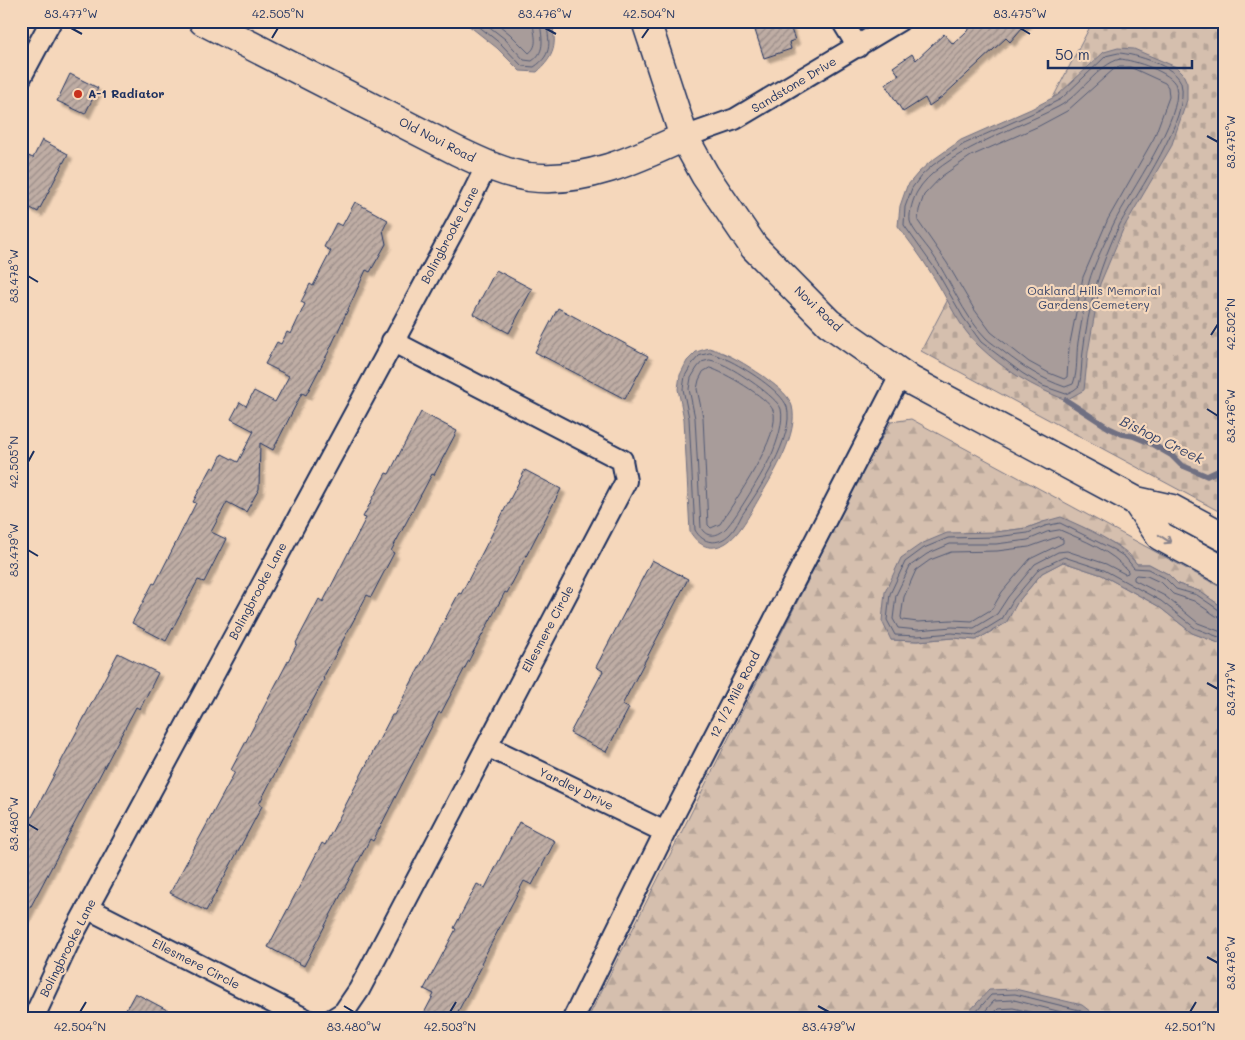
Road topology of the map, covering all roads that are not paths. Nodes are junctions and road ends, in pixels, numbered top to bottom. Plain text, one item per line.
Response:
1 (51, 21) edge
2 (203, 21) edge
3 (646, 21) edge
4 (842, 21) edge
5 (899, 21) edge
6 (858, 47) junction
7 (21, 77) edge
8 (684, 137) junction
9 (487, 165) junction
10 (392, 341) junction
11 (901, 374) junction
12 (1136, 501) junction
13 (1224, 537) edge
14 (1224, 571) edge
15 (487, 746) junction
16 (665, 832) junction
17 (88, 908) junction
18 (32, 1019) edge
19 (305, 1019) edge
20 (333, 1019) edge
21 (573, 1019) edge

1 - 7 street
2 - 9 main road, Old Novi Road
3 - 8 main road, Novi Road
4 - 6 street
5 - 6 street, Sandstone Drive
6 - 8 street, Sandstone Drive
8 - 9 main road, Old Novi Road
8 - 11 main road, Novi Road
9 - 10 street, Bolingbrooke Lane
10 - 15 street, Ellesmere Circle
10 - 17 street, Bolingbrooke Lane
11 - 12 main road, Novi Road
11 - 16 street, 12 1/2 Mile Road
12 - 13 main road, Novi Road
12 -> 14 main road, Novi Road
15 - 16 street, Yardley Drive
15 - 20 street, Ellesmere Circle
16 - 21 street, 12 1/2 Mile Road
17 - 18 street, Bolingbrooke Lane
17 - 19 street, Ellesmere Circle

